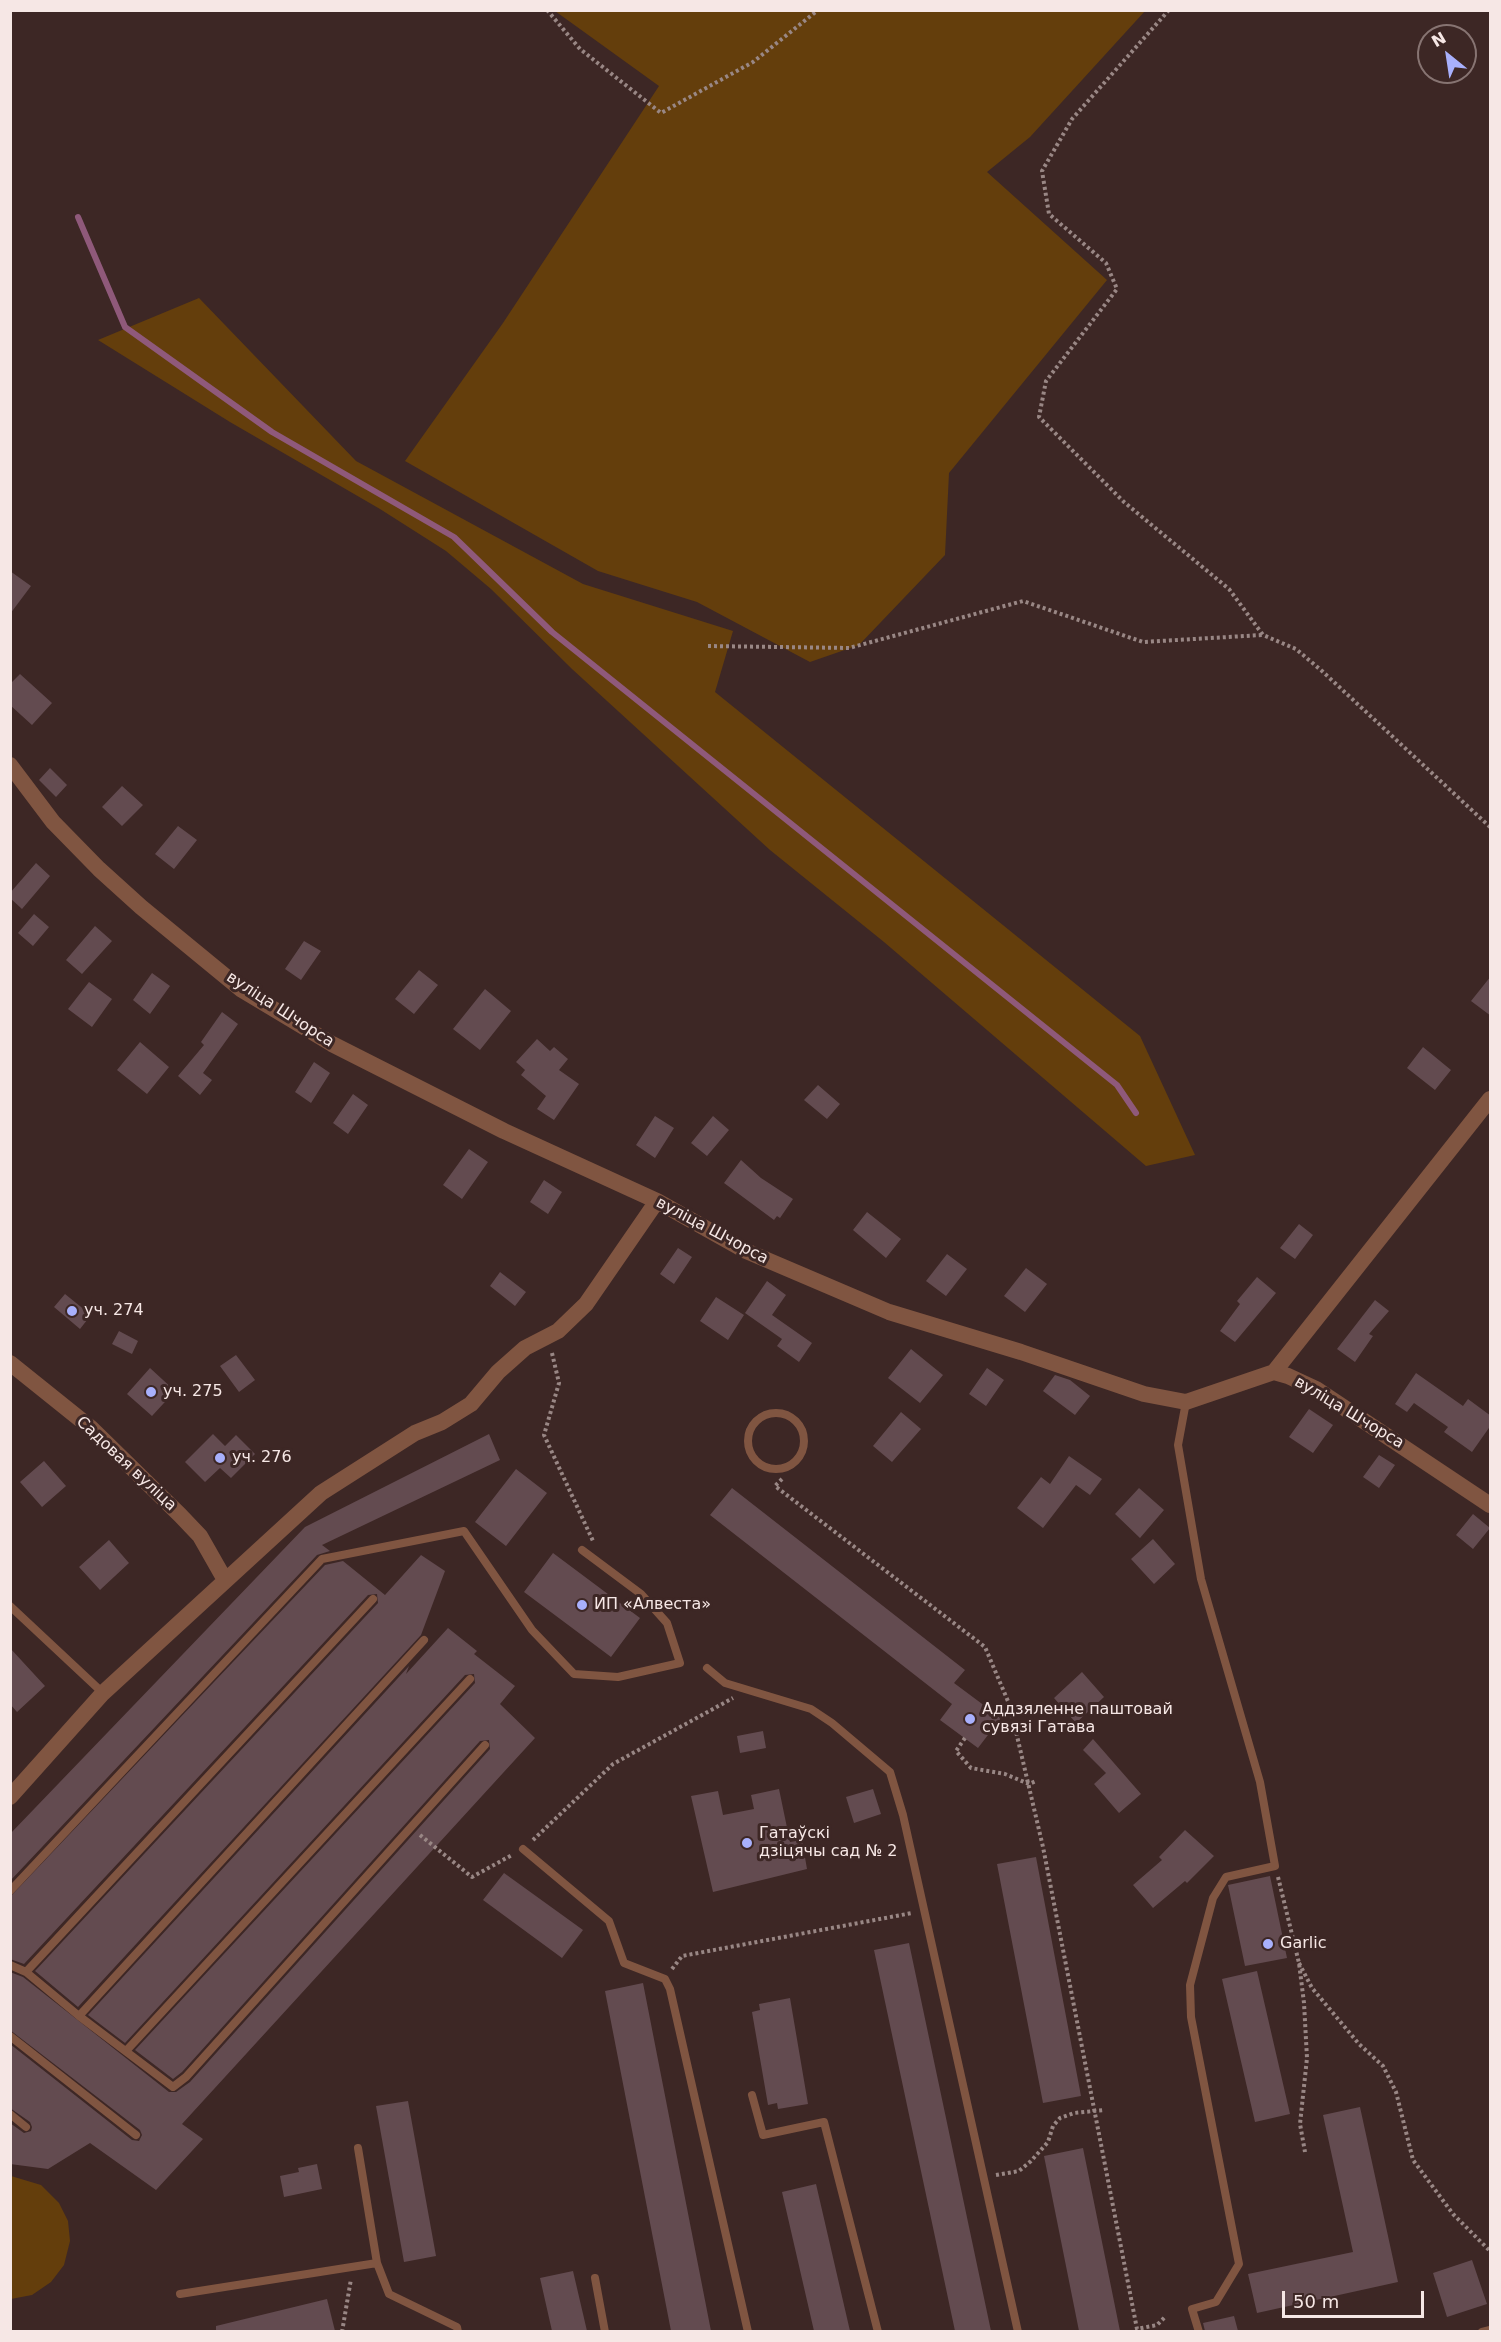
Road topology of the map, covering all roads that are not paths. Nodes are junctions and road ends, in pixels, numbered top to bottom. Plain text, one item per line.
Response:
1 (10, 765) edge
2 (1491, 1099) edge
3 (657, 1201) junction
4 (10, 1363) edge
5 (1274, 1372) junction
6 (1186, 1402) junction
7 (754, 1458) joint
8 (1491, 1505) edge
9 (582, 1550) dead end
10 (225, 1580) junction
11 (373, 1599) dead end
12 (10, 1606) edge
13 (424, 1640) dead end
14 (707, 1668) dead end
15 (470, 1679) dead end
16 (103, 1693) junction
17 (485, 1745) dead end
18 (10, 1797) edge
19 (523, 1849) road end
20 (10, 1891) edge
21 (10, 1965) edge
22 (26, 1972) junction
23 (79, 2016) junction
24 (10, 2036) edge
25 (126, 2051) junction
26 (752, 2095) dead end
27 (10, 2114) edge
28 (26, 2127) dead end
29 (136, 2135) dead end
30 (357, 2148) dead end
31 (377, 2263) junction
32 (595, 2278) dead end
33 (180, 2294) dead end
34 (1491, 2330) edge
35 (458, 2331) edge
36 (605, 2331) edge
37 (748, 2331) edge
38 (879, 2331) edge
39 (1018, 2331) edge
40 (1199, 2331) edge
41 (1482, 2331) edge

1 - 3 street, вуліца Шчорса
2 - 5 street
3 - 6 street, вуліца Шчорса
3 - 10 street
4 - 10 street, Садовая вуліца
5 - 6 street, вуліца Шчорса
5 - 8 street, вуліца Шчорса
6 - 40 lane
7 - 7 lane
9 - 20 lane
10 - 16 street
11 - 22 lane
12 - 16 lane
13 - 23 lane
14 - 39 lane
15 - 25 lane
16 - 18 street
17 - 25 lane
19 - 37 lane
21 - 22 lane
22 - 23 lane
23 - 25 lane
24 - 29 lane
26 - 38 lane
27 - 28 lane
30 - 31 lane
31 - 33 lane
31 - 35 lane
32 - 36 lane
34 - 41 lane

